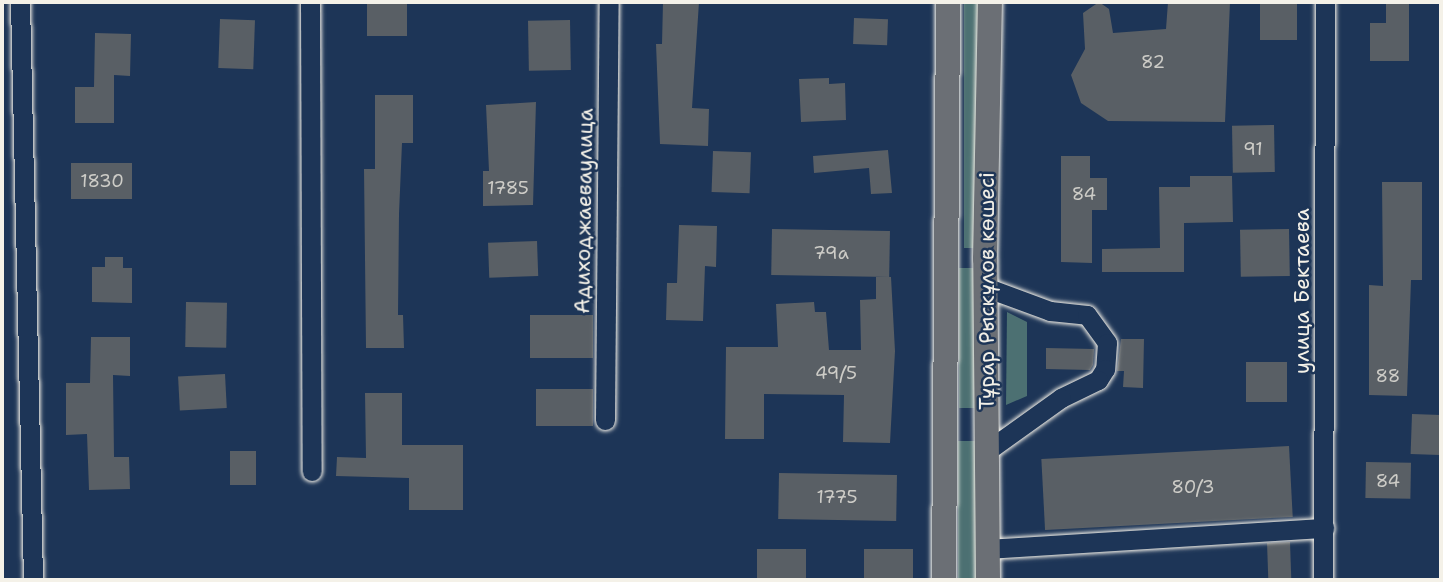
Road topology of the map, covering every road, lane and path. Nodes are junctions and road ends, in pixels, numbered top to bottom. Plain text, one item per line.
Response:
1 (20, 2) edge
2 (310, 2) edge
3 (609, 2) edge
4 (948, 2) edge
5 (990, 2) edge
6 (1325, 2) edge
7 (985, 258) junction
8 (946, 259) junction
9 (985, 287) junction
10 (986, 418) junction
11 (605, 420) dead end
12 (945, 421) junction
13 (987, 451) junction
14 (312, 471) dead end
15 (1324, 528) junction
16 (988, 549) junction
17 (33, 580) edge
18 (944, 580) edge
19 (988, 580) edge
20 (1324, 580) edge

1 - 17 street
2 - 14 street
3 - 11 street, Адиходжаеваулица
4 - 8 main road, Тұрар Рыскұлов көшесі
5 - 7 main road, Тұрар Рыскұлов көшесі
6 - 15 street, улица Бектаева
7 - 8 main road
7 - 9 main road, Тұрар Рыскұлов көшесі
8 - 12 main road, Тұрар Рыскұлов көшесі
9 - 10 main road, Тұрар Рыскұлов көшесі
9 - 13 street
10 - 12 main road
10 - 13 main road, Тұрар Рыскұлов көшесі
12 - 18 main road, Тұрар Рыскұлов көшесі
13 - 16 main road, Тұрар Рыскұлов көшесі
15 - 16 street
15 - 20 street, улица Бектаева
16 - 19 main road, Тұрар Рыскұлов көшесі

